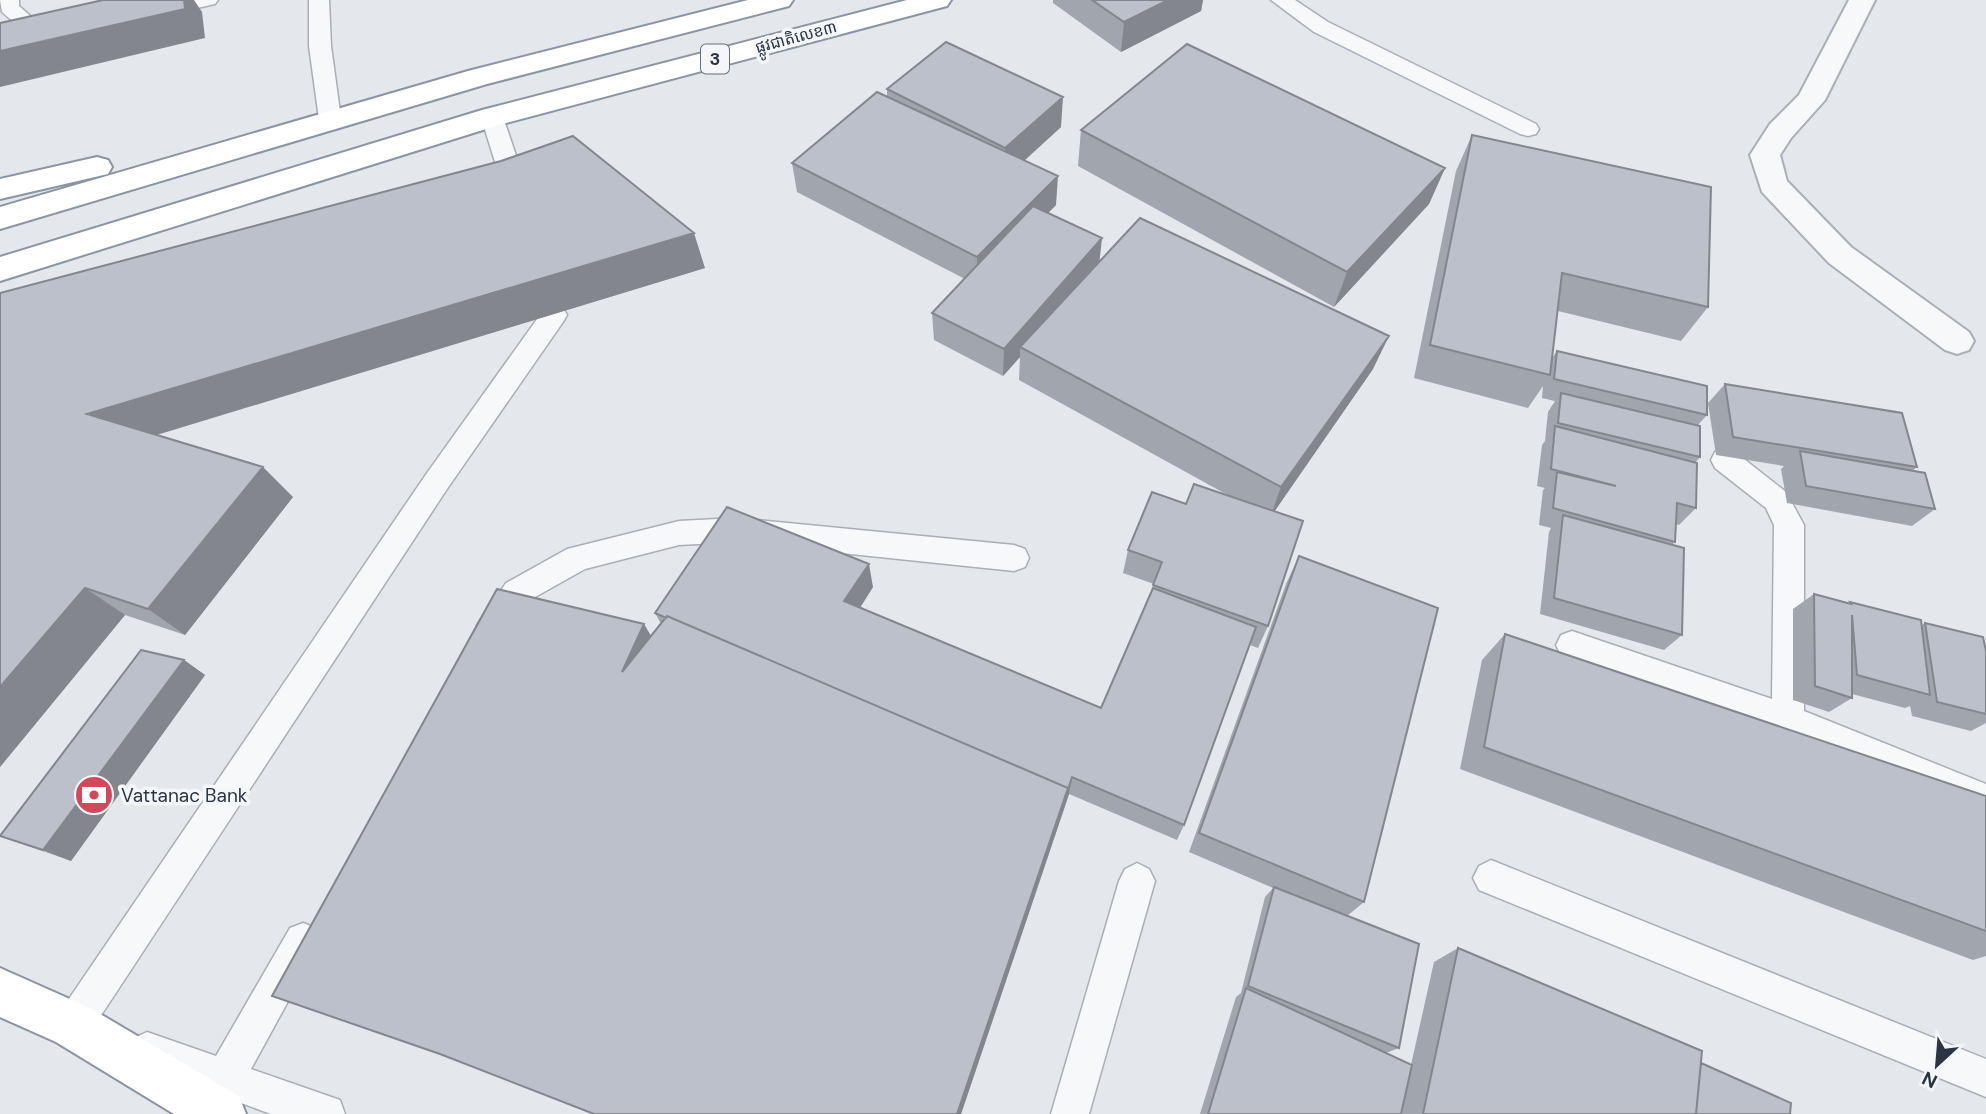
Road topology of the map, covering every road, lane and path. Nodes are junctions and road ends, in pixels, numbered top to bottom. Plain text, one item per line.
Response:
1 (9, 0) edge
2 (208, 0) edge
3 (318, 0) edge
4 (780, 0) edge
5 (938, 0) edge
6 (1281, 0) edge
7 (1862, 0) edge
8 (131, 16) edge
9 (79, 27) edge
10 (492, 117) junction
11 (330, 119) junction
12 (298, 128) junction
13 (1528, 129) dead end
14 (310, 172) junction
15 (0, 189) edge
16 (518, 197) edge
17 (0, 218) edge
18 (0, 243) edge
19 (0, 269) edge
20 (0, 296) edge
21 (554, 315) edge
22 (1957, 341) dead end
23 (1725, 460) dead end
24 (1014, 558) dead end
25 (477, 644) edge
26 (1572, 645) dead end
27 (1788, 720) junction
28 (1986, 800) edge
29 (1491, 878) dead end
30 (1137, 881) dead end
31 (320, 913) edge
32 (0, 992) edge
33 (73, 1025) junction
34 (1986, 1078) edge
35 (223, 1096) edge
36 (326, 1114) edge
37 (1070, 1114) edge

1 - 9 lane
2 - 8 lane
3 - 11 lane
4 - 11 highway, 3
5 - 10 highway, ផ្លូវជាតិលេខ៣ / 3
6 - 13 lane
7 - 22 street
10 - 14 highway, ផ្លូវជាតិលេខ៣
10 - 16 lane
11 - 12 highway, 3
12 - 15 highway
12 - 17 highway
14 - 18 highway
14 - 19 highway
14 - 20 highway
21 - 33 lane
23 - 27 lane
24 - 25 lane
26 - 27 lane
27 - 28 lane
29 - 34 lane
30 - 37 lane
31 - 35 lane
32 - 33 highway
33 - 35 highway
35 - 36 lane

